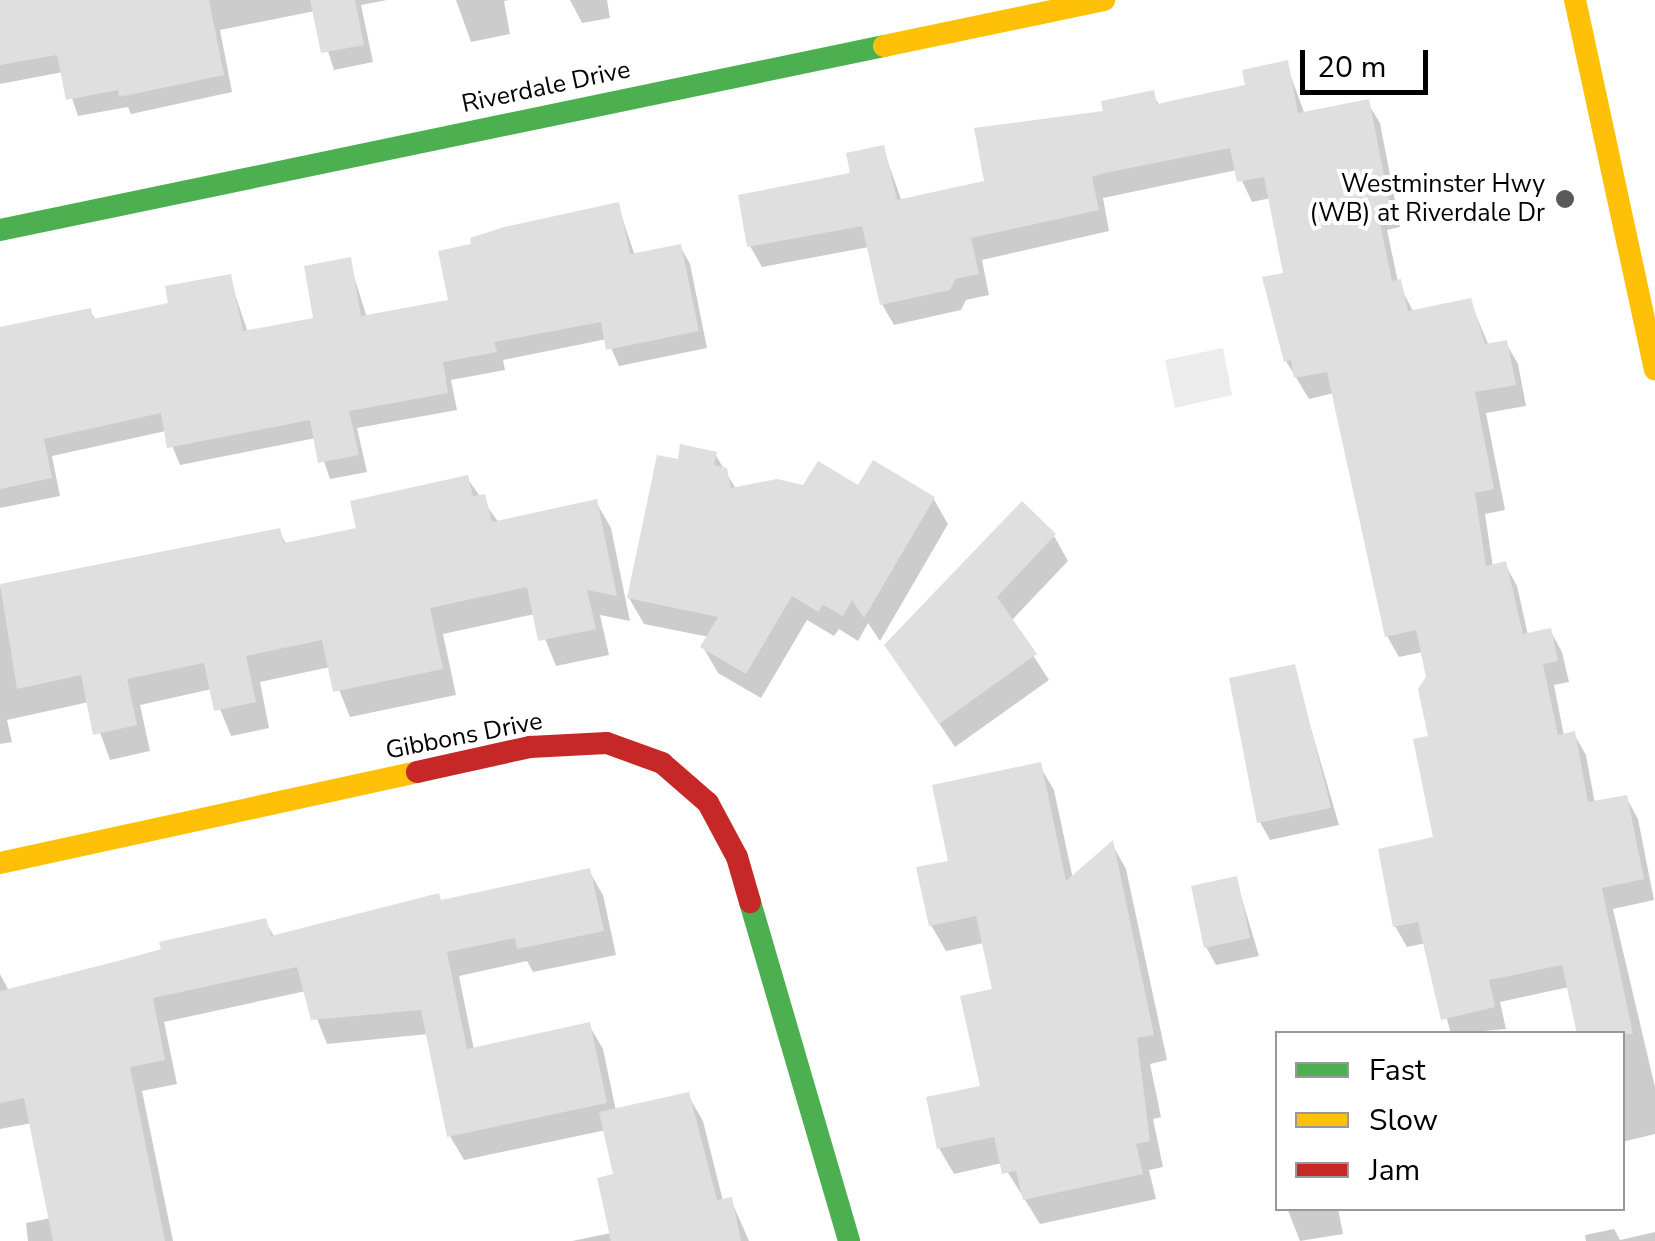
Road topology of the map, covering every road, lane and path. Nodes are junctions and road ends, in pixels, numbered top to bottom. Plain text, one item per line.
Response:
1 (1104, 0) edge
2 (1575, 0) edge
3 (0, 230) edge
4 (1655, 369) edge
5 (0, 862) edge
6 (848, 1241) edge

1 - 3 street, Riverdale Drive
2 - 4 street
5 - 6 street, Gibbons Drive

